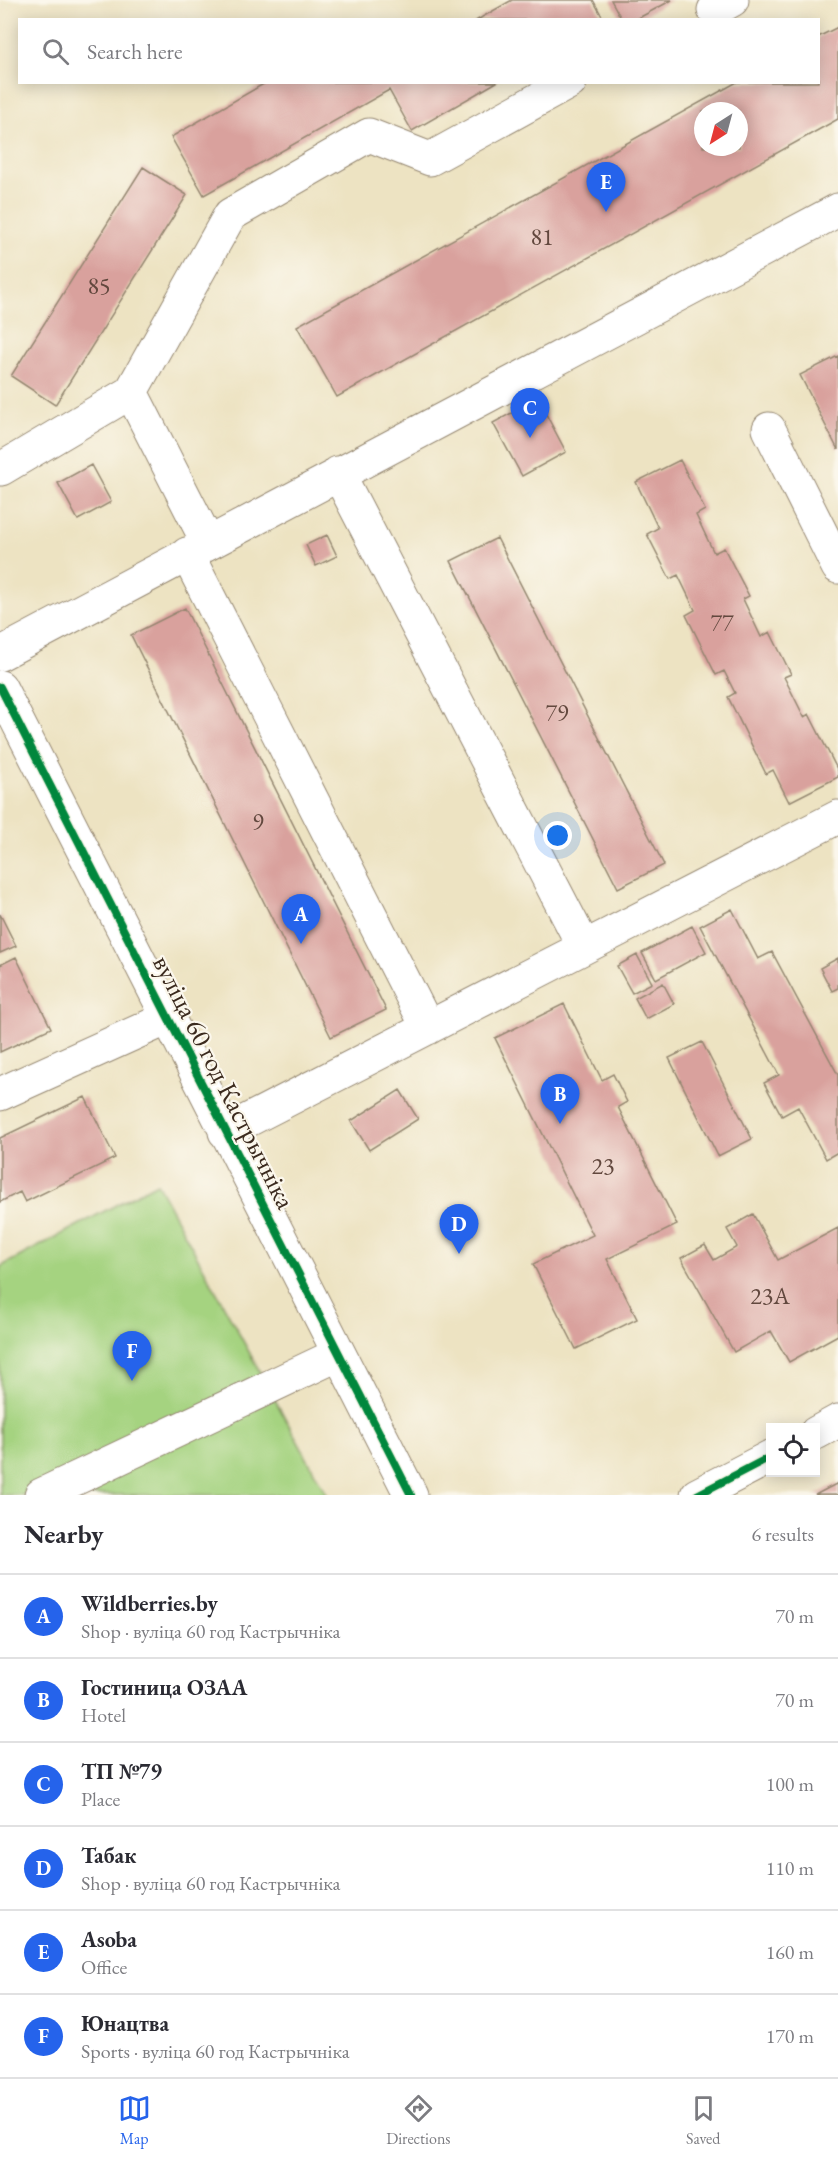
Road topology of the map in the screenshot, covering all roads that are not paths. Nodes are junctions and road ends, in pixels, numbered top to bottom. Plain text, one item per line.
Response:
1 (566, 84) edge
2 (838, 210) edge
3 (131, 392) junction
4 (769, 429) dead end
5 (2, 469) dead end
6 (338, 473) junction
7 (197, 548) junction
8 (838, 567) edge
9 (0, 654) edge
10 (0, 687) edge
11 (838, 817) edge
12 (584, 948) junction
13 (168, 1018) junction
14 (428, 1028) junction
15 (0, 1094) edge
16 (225, 1132) junction
17 (339, 1354) junction
18 (838, 1421) edge
19 (820, 1431) edge
20 (766, 1460) edge
21 (41, 1495) edge
22 (411, 1495) edge
23 (697, 1495) edge

1 - 3 street
2 - 6 street
3 - 5 street
3 - 7 street
4 - 8 street
6 - 7 street
6 - 12 street
7 - 9 street
7 - 14 street
10 - 13 street, вуліца 60 год Кастрычніка
11 - 12 street
12 - 14 street
13 - 15 street
13 - 16 street, вуліца 60 год Кастрычніка
14 - 16 street
16 - 17 street, вуліца 60 год Кастрычніка
17 - 21 street
17 - 22 street, вуліца 60 год Кастрычніка
18 - 19 street
20 - 23 street

